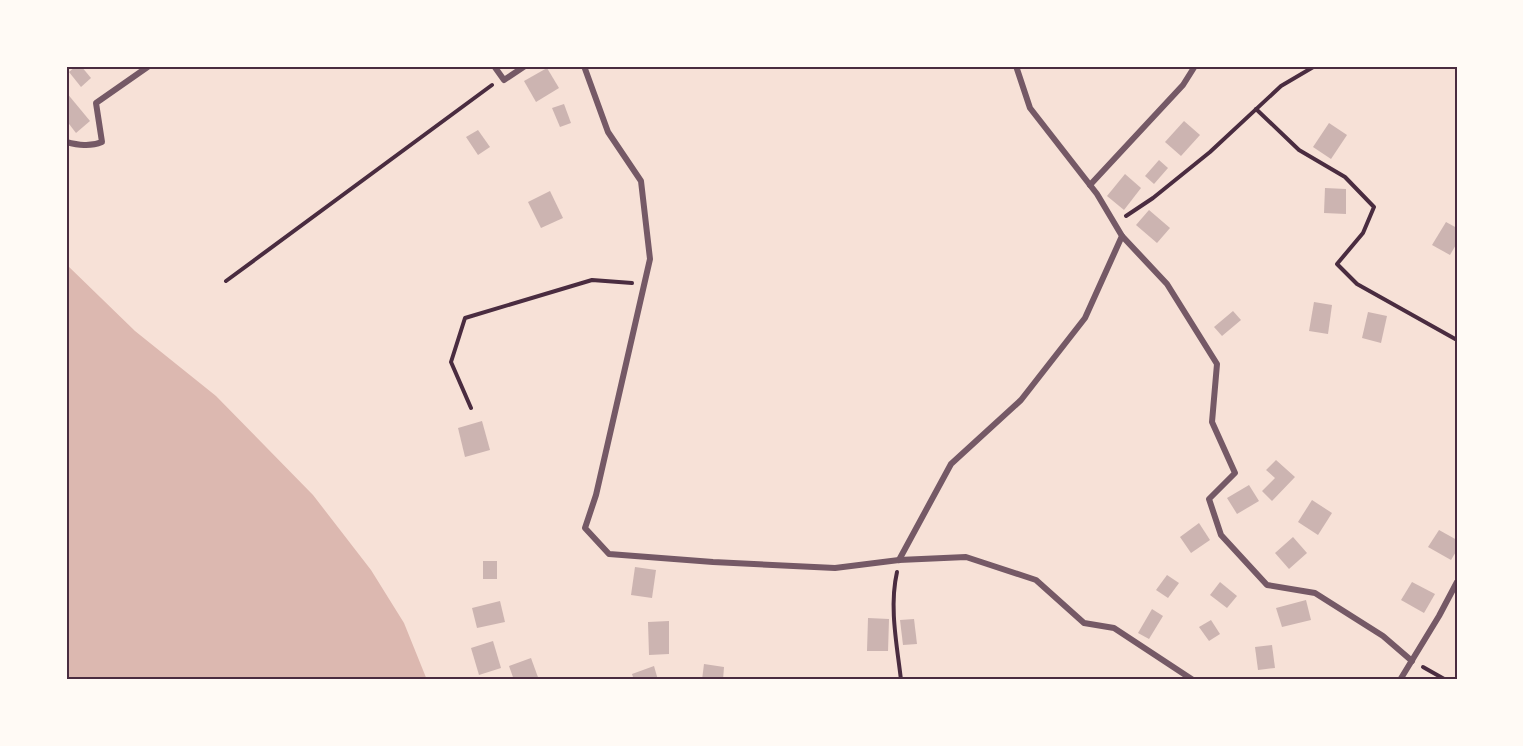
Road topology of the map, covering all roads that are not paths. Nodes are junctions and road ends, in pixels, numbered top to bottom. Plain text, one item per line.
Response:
1 (149, 66) edge
2 (494, 66) edge
3 (525, 66) edge
4 (584, 66) edge
5 (1016, 66) edge
6 (1196, 66) edge
7 (66, 142) edge
8 (1090, 184) junction
9 (1122, 236) junction
10 (899, 560) junction
11 (1457, 582) edge
12 (1412, 661) junction
13 (1192, 680) edge
14 (1400, 680) edge

1 - 7 street
2 - 3 street
4 - 10 street
5 - 8 street
6 - 8 street
8 - 9 street
9 - 10 street
9 - 12 street
10 - 13 street
11 - 12 street
12 - 14 street

